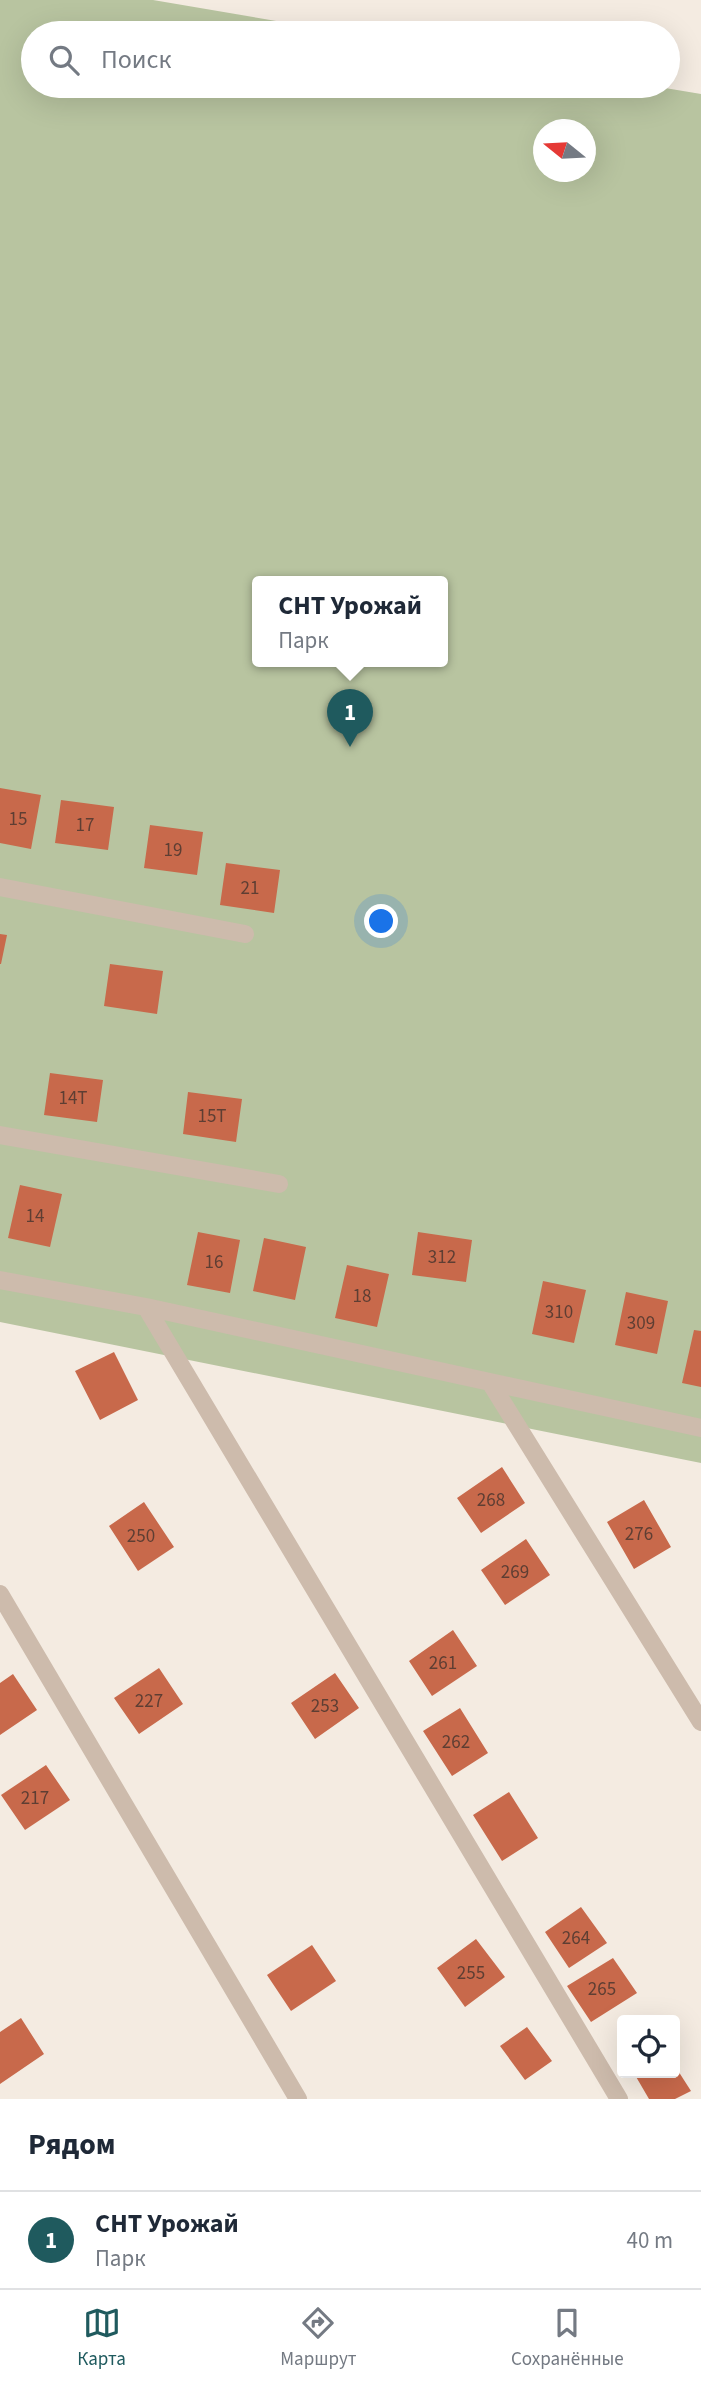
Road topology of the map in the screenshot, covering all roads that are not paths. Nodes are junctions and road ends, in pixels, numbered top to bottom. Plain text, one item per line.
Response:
1 (0, 887) edge
2 (245, 934) dead end
3 (0, 1135) edge
4 (279, 1184) dead end
5 (0, 1280) edge
6 (146, 1307) junction
7 (490, 1382) junction
8 (701, 1428) edge
9 (0, 1594) edge
10 (701, 1723) edge
11 (298, 2099) edge
12 (619, 2099) edge

1 - 2 street
3 - 4 street
5 - 6 street
6 - 7 street
6 - 12 street
7 - 8 street
7 - 10 street
9 - 11 street

